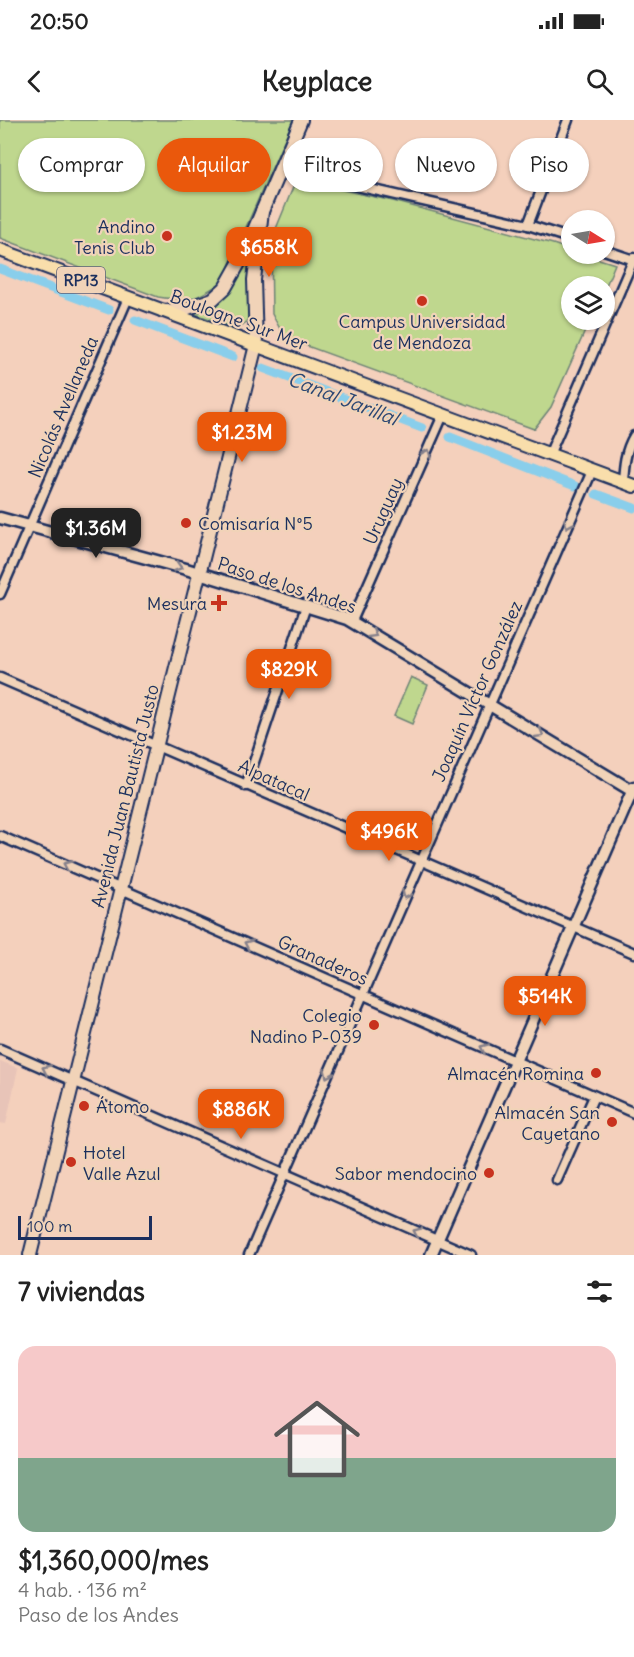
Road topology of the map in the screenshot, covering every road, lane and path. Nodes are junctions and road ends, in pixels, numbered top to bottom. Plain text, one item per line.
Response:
1 (301, 120) edge
2 (568, 120) edge
3 (383, 192) edge
4 (262, 211) junction
5 (528, 225) junction
6 (561, 236) edge
7 (0, 250) edge
8 (615, 253) edge
9 (634, 259) edge
10 (128, 298) junction
11 (162, 311) junction
12 (256, 345) junction
13 (444, 415) junction
14 (634, 436) edge
15 (549, 455) junction
16 (592, 471) junction
17 (628, 484) edge
18 (0, 518) edge
19 (30, 526) junction
20 (199, 573) junction
21 (0, 594) edge
22 (306, 606) junction
23 (352, 621) junction
24 (0, 678) edge
25 (490, 704) junction
26 (156, 746) junction
27 (246, 786) junction
28 (634, 790) edge
29 (0, 836) edge
30 (421, 862) junction
31 (121, 889) junction
32 (573, 927) junction
33 (634, 953) edge
34 (363, 995) junction
35 (0, 1049) edge
36 (515, 1062) junction
37 (73, 1080) junction
38 (594, 1095) junction
39 (634, 1113) edge
40 (285, 1173) junction
41 (557, 1180) dead end
42 (437, 1240) junction
43 (30, 1255) edge
44 (249, 1255) edge
45 (431, 1255) edge
46 (471, 1255) edge

1 - 4 main road
2 - 5 street
3 - 5 street
4 - 11 main road
4 - 12 main road, Avenida Juan Bautista Justo
5 - 6 street
7 - 10 main road, Boulogne Sur Mer / RP13
8 - 9 street
9 - 15 street
10 - 11 main road, Boulogne Sur Mer / RP13
10 - 19 street, Nicolás Avellaneda
11 - 12 main road, Boulogne Sur Mer / RP13
12 - 13 main road, Boulogne Sur Mer / RP13
12 - 20 main road, Avenida Juan Bautista Justo
13 - 15 main road, Boulogne Sur Mer / RP13
23 -> 13 street, Uruguay
14 - 17 street
15 - 16 main road, Boulogne Sur Mer / RP13
16 - 17 main road, Boulogne Sur Mer / RP13
16 -> 25 street, Joaquín Víctor González
18 - 19 street, Paso de los Andes
19 -> 20 street, Paso de los Andes
19 - 21 street, Nicolás Avellaneda
20 - 22 street, Paso de los Andes
20 - 26 main road, Avenida Juan Bautista Justo
22 - 23 street, Paso de los Andes
22 - 27 street
23 -> 25 street, Paso de los Andes
24 - 26 street, Alpatacal
25 -> 28 street, Paso de los Andes
25 - 30 street, Joaquín Víctor González
26 - 27 street, Alpatacal
26 - 31 main road, Avenida Juan Bautista Justo
27 - 30 street, Alpatacal
28 - 32 street
31 -> 29 street, Granaderos
30 - 32 street, Alpatacal
30 -> 34 street, Joaquín Víctor González
34 -> 31 street, Granaderos
31 - 37 main road, Avenida Juan Bautista Justo
32 - 33 street, Alpatacal
32 - 36 street
36 -> 34 street, Granaderos
34 -> 40 street, Joaquín Víctor González
37 -> 35 street
36 - 38 street, Granaderos
36 - 42 street
37 - 40 street
37 - 43 main road, Avenida Juan Bautista Justo
38 - 39 street, Granaderos
38 - 41 street
42 -> 40 street
40 - 44 street, Joaquín Víctor González
42 - 45 street
42 - 46 street

